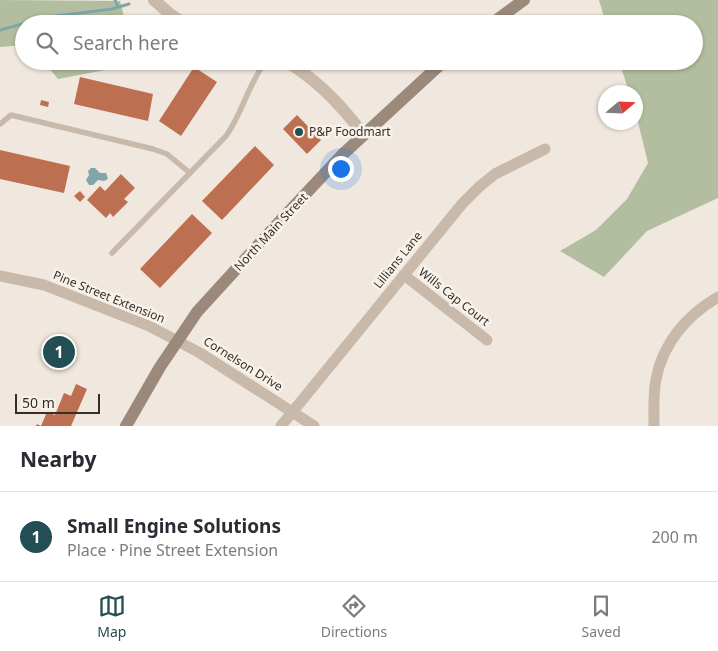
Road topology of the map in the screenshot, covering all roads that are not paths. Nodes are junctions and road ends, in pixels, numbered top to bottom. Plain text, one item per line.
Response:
1 (154, 0) edge
2 (524, 0) edge
3 (172, 15) edge
4 (503, 15) edge
5 (258, 70) edge
6 (299, 70) edge
7 (434, 70) edge
8 (0, 124) edge
9 (363, 134) junction
10 (545, 149) dead end
11 (190, 173) junction
12 (112, 253) dead end
13 (404, 275) junction
14 (0, 276) edge
15 (718, 297) edge
16 (488, 340) dead end
17 (178, 341) junction
18 (292, 412) junction
19 (126, 426) edge
20 (281, 426) edge
21 (314, 426) edge
22 (654, 426) edge

1 - 3 street
2 - 4 main road
5 - 11 lane
6 - 9 street
7 - 9 main road, North Main Street
8 - 11 lane
9 - 17 main road, North Main Street
10 - 13 street, Lillians Lane
11 - 12 lane
13 - 16 street, Wills Cap Court
13 - 18 street, Lillians Lane
14 - 17 street, Pine Street Extension
15 - 22 street
17 - 18 street, Cornelson Drive
17 - 19 main road, North Main Street
18 - 20 street
18 - 21 street, Cornelson Drive

